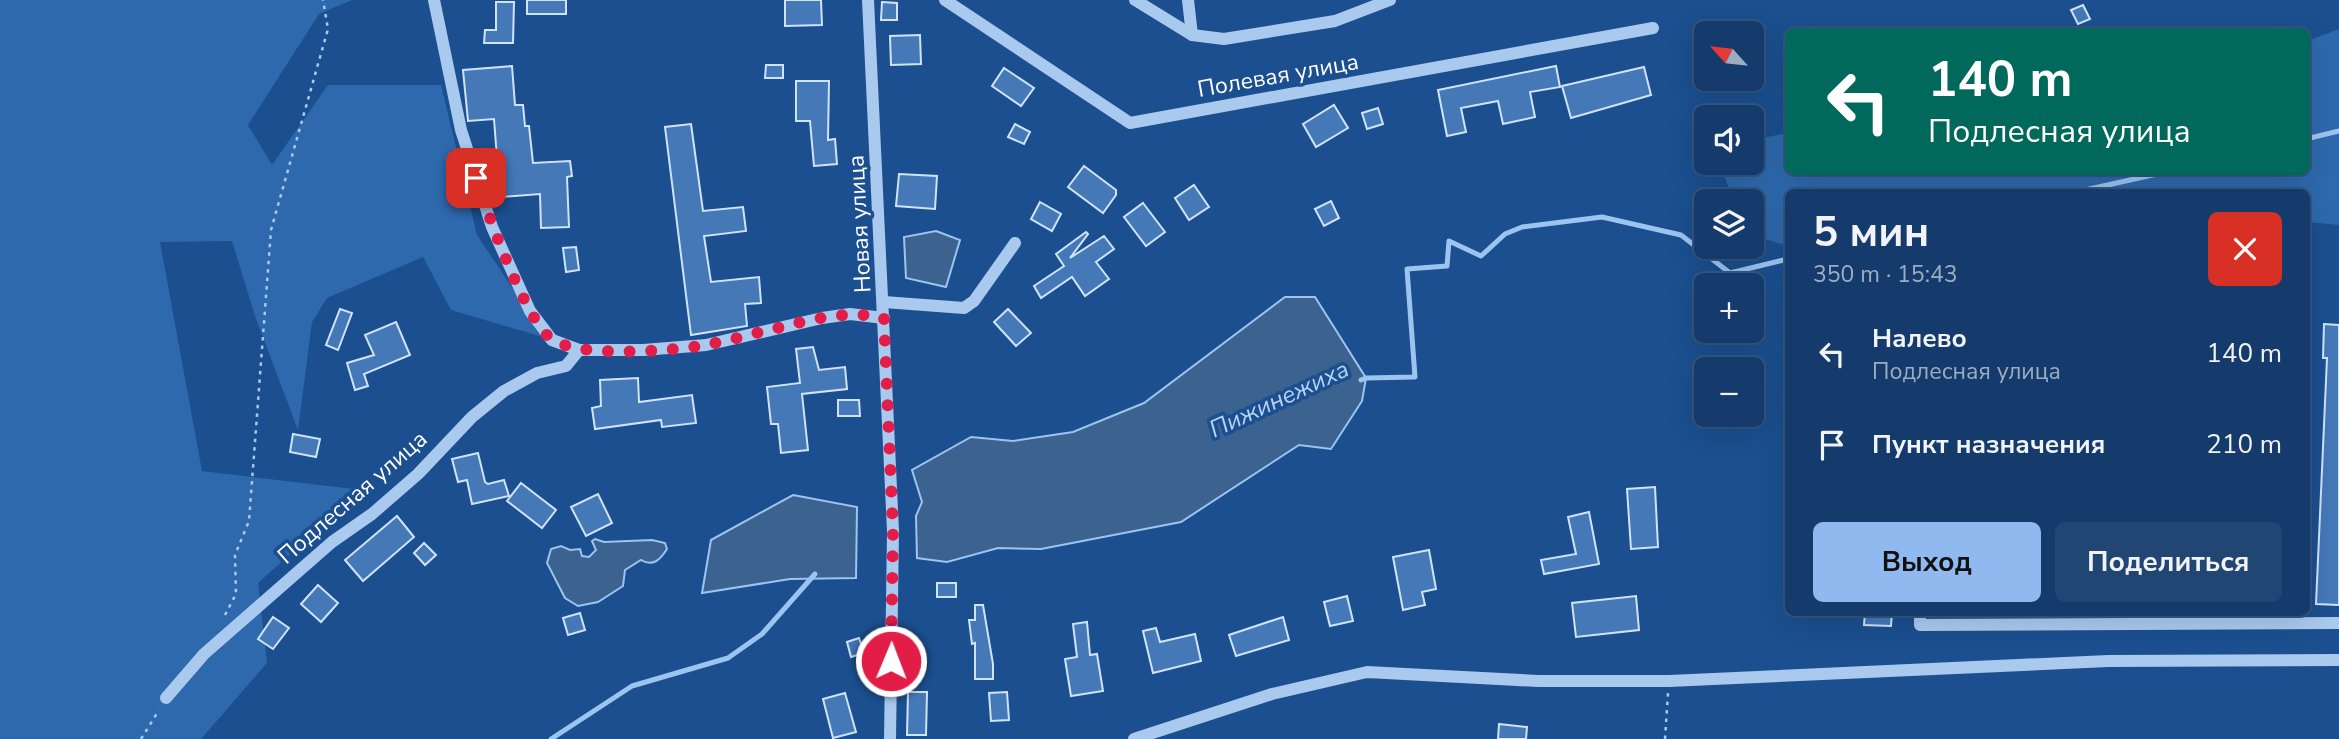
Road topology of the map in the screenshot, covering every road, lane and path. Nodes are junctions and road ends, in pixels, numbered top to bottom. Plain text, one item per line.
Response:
1 (323, 0) edge
2 (434, 0) edge
3 (868, 0) edge
4 (945, 0) edge
5 (1135, 0) edge
6 (1188, 0) edge
7 (1390, 0) edge
8 (1653, 28) dead end
9 (1192, 35) junction
10 (1015, 243) dead end
11 (884, 302) junction
12 (884, 318) junction
13 (579, 350) junction
14 (1920, 616) edge
15 (223, 618) dead end
16 (2139, 618) edge
17 (2339, 622) edge
18 (2339, 660) edge
19 (1669, 681) junction
20 (166, 698) joint
21 (141, 739) edge
22 (890, 739) edge
23 (1134, 739) edge
24 (1665, 739) edge

1 - 15 path
2 - 13 street
3 - 11 street, Новая улица
4 - 8 street, Полевая улица
5 - 9 street
6 - 9 street
7 - 9 street
10 - 11 street
11 - 12 street, Новая улица
12 - 13 street
12 - 22 street, Новая улица
13 - 20 street, Подлесная улица
14 - 16 street
16 - 17 street
18 - 19 street
19 - 23 street
19 - 24 path
20 - 21 path

